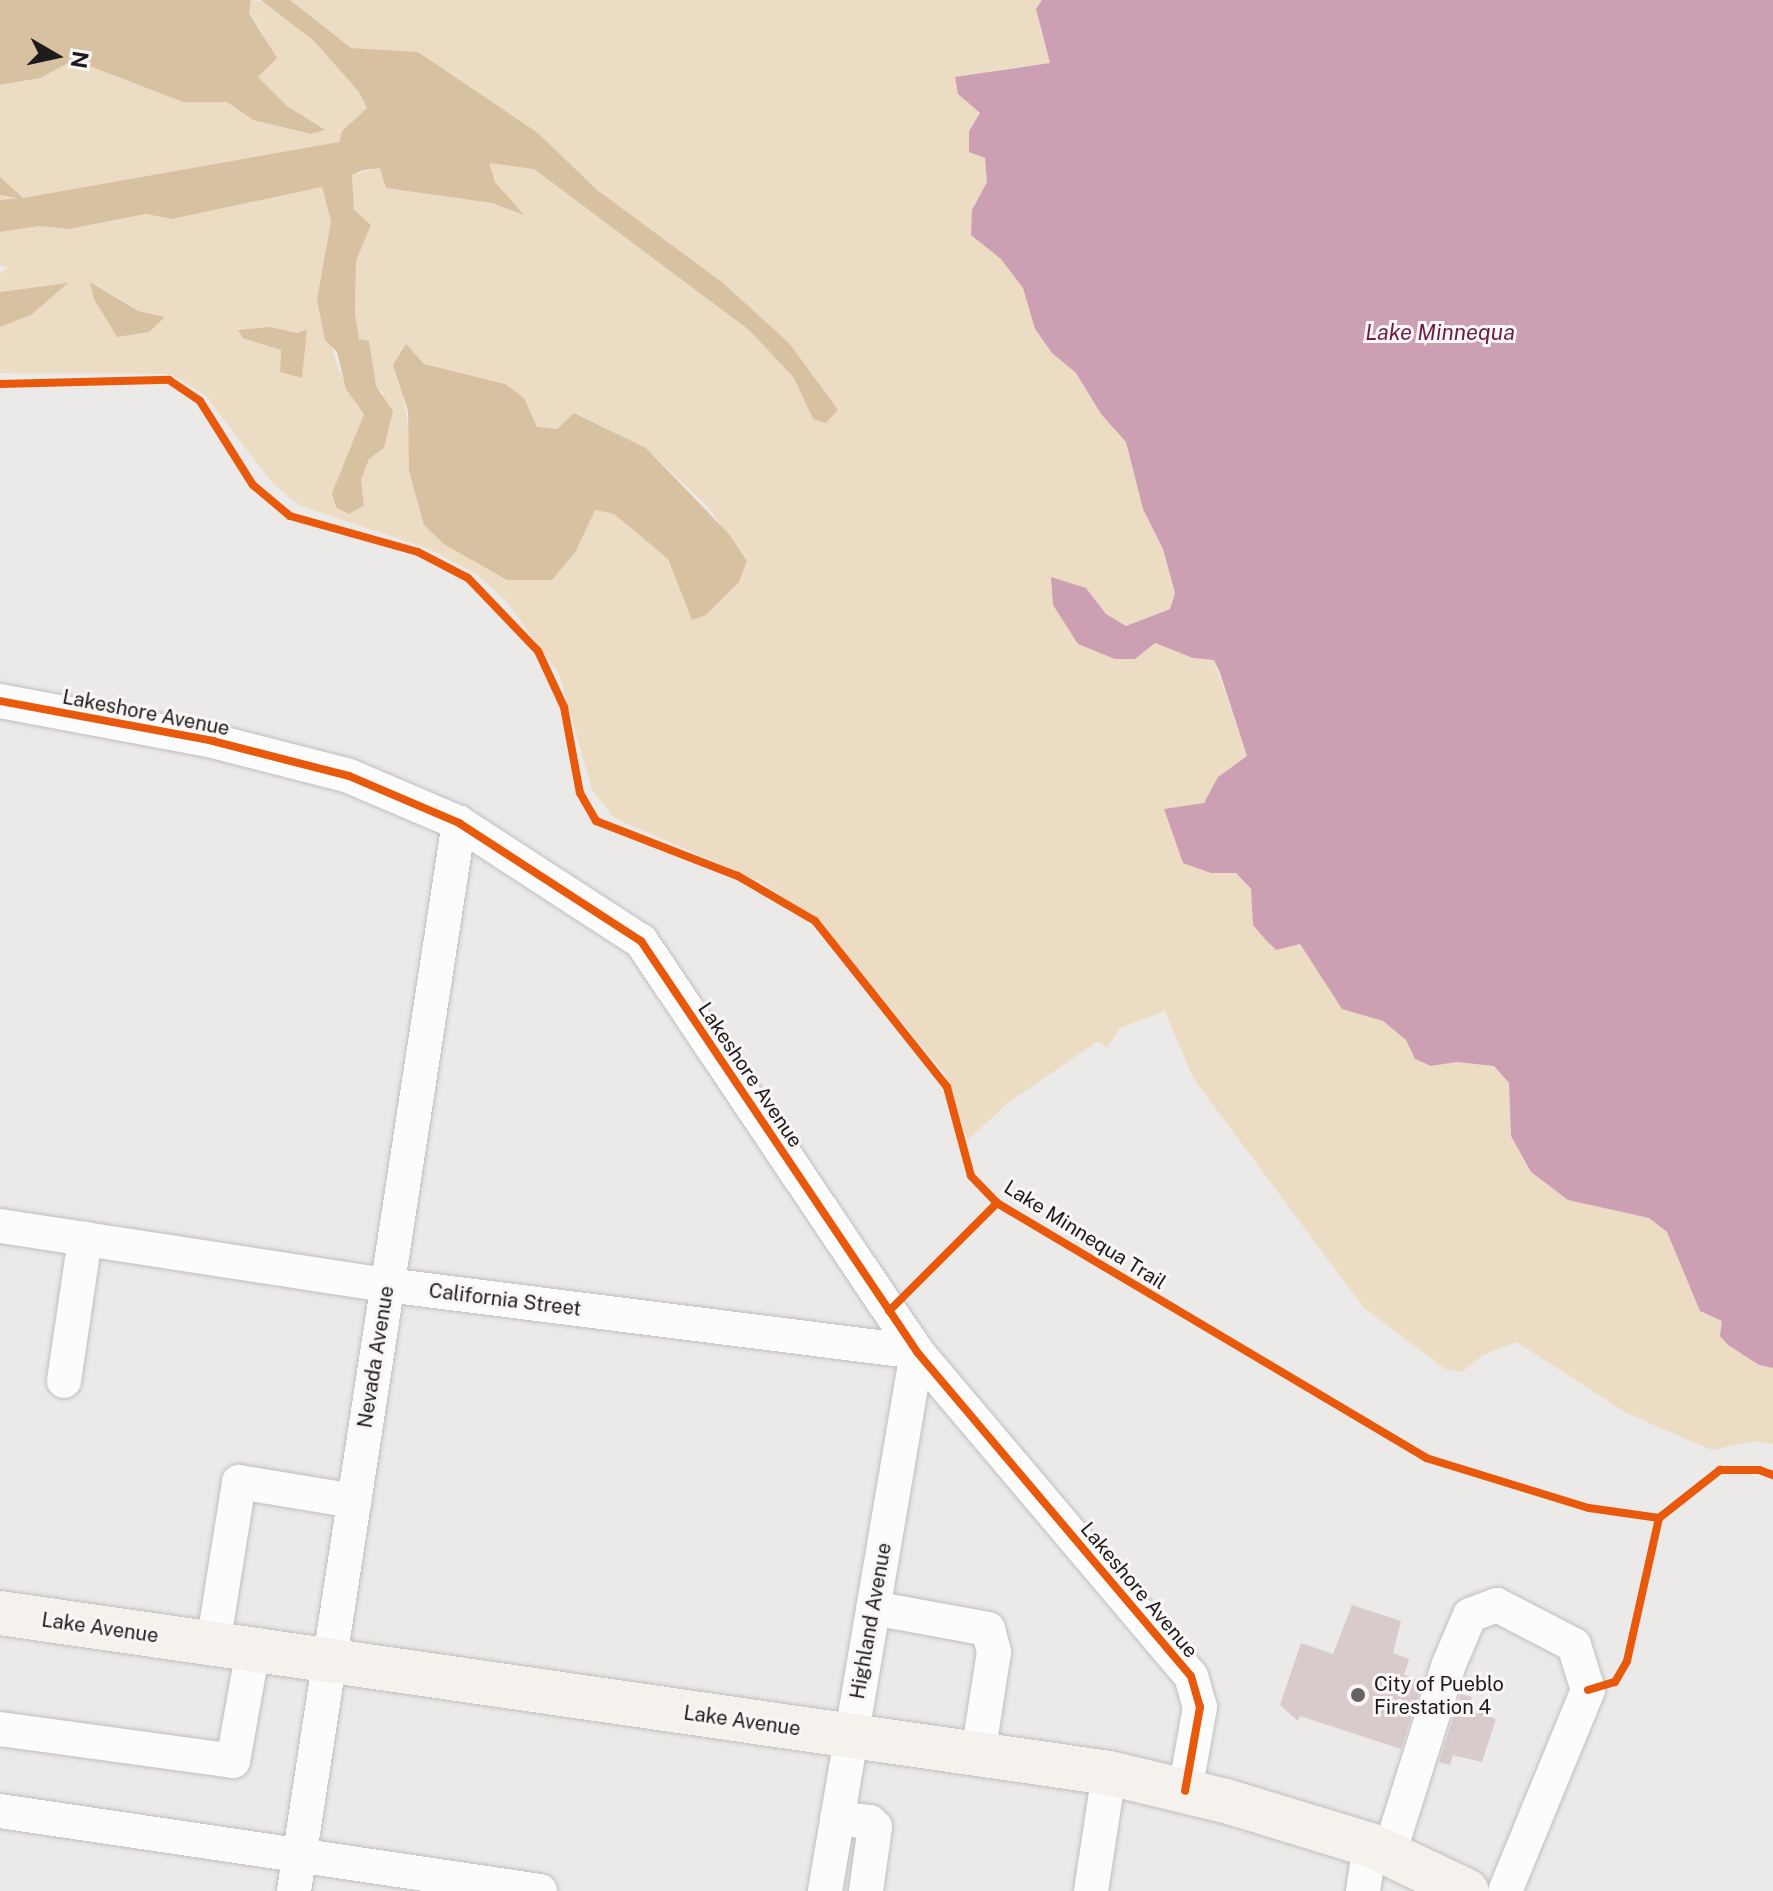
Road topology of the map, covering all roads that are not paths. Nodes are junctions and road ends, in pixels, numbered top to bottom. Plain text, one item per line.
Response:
1 (0, 701) edge
2 (459, 823) junction
3 (0, 1226) edge
4 (85, 1239) junction
5 (387, 1285) junction
6 (917, 1352) junction
7 (64, 1381) dead end
8 (354, 1501) junction
9 (873, 1608) junction
10 (0, 1613) edge
11 (233, 1648) junction
12 (329, 1662) junction
13 (0, 1729) edge
14 (851, 1736) junction
15 (978, 1754) junction
16 (1109, 1773) junction
17 (1185, 1791) junction
18 (0, 1811) edge
19 (837, 1818) junction
20 (1379, 1849) junction
21 (299, 1856) junction
22 (1455, 1888) edge
23 (294, 1891) edge
24 (540, 1891) edge
25 (825, 1891) edge
26 (866, 1891) edge
27 (1091, 1891) edge
28 (1363, 1891) edge
29 (1505, 1891) edge

1 - 2 street, Lakeshore Avenue
2 - 5 street, Nevada Avenue
2 - 6 street, Lakeshore Avenue
3 - 4 street, California Street
4 - 5 street, California Street
4 - 7 street
5 - 6 street, California Street
5 - 8 street, Nevada Avenue
6 - 9 street, Highland Avenue
6 - 17 street, Lakeshore Avenue
8 - 11 street
8 - 12 street, Nevada Avenue
9 - 14 street, Highland Avenue
9 - 15 street
10 - 11 main road, Lake Avenue
11 - 12 main road, Lake Avenue
11 - 13 street
12 - 14 main road, Lake Avenue
12 - 21 street, Nevada Avenue
14 - 15 main road, Lake Avenue
14 - 19 street, Highland Avenue
15 - 16 main road, Lake Avenue
16 - 17 main road, Lake Avenue
16 - 27 street
17 - 20 main road, Lake Avenue
18 - 21 street
19 - 25 street, Highland Avenue
19 - 26 street
20 - 22 main road, Lake Avenue
20 - 28 street
20 - 29 street
21 - 23 street, Nevada Avenue
21 - 24 street

